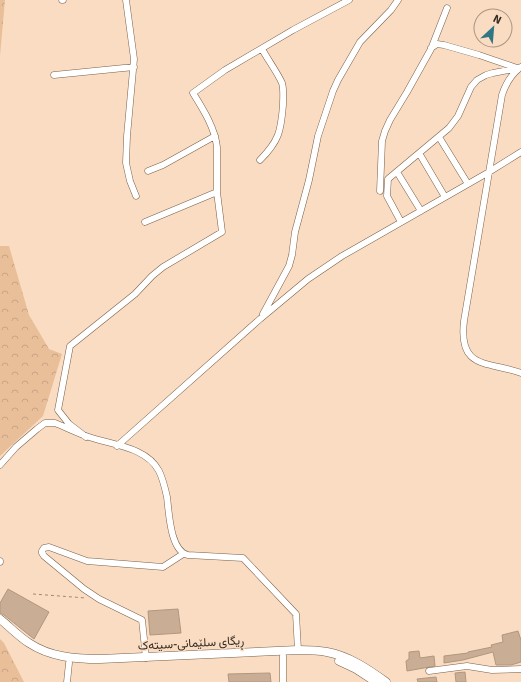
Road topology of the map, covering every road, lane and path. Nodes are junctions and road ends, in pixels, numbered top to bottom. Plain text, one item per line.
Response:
1 (126, 0) edge
2 (349, 0) edge
3 (398, 0) edge
4 (447, 8) dead end
5 (434, 42) junction
6 (444, 45) junction
7 (262, 48) junction
8 (431, 49) junction
9 (134, 67) junction
10 (520, 68) edge
11 (54, 75) dead end
12 (215, 136) junction
13 (439, 137) junction
14 (521, 152) edge
15 (419, 153) junction
16 (260, 160) dead end
17 (148, 171) dead end
18 (397, 172) junction
19 (489, 172) junction
20 (468, 184) junction
21 (380, 191) dead end
22 (217, 192) junction
23 (136, 196) dead end
24 (445, 197) junction
25 (422, 211) junction
26 (146, 222) dead end
27 (401, 222) junction
28 (260, 319) junction
29 (521, 373) edge
30 (86, 437) junction
31 (117, 446) junction
32 (0, 465) edge
33 (183, 554) junction
34 (33, 594) dead end
35 (99, 598) junction
36 (0, 619) edge
37 (0, 625) edge
38 (298, 650) junction
39 (283, 656) junction
40 (146, 658) junction
41 (69, 663) junction
42 (521, 669) edge
43 (429, 671) dead end
44 (67, 682) edge
45 (283, 682) edge
46 (375, 682) edge
47 (386, 682) edge

1 - 9 street
2 - 7 street
3 - 28 street
4 - 5 street
5 - 6 street
5 - 8 street
6 - 8 street
6 - 10 street
7 - 12 street
7 - 16 street
8 - 21 street
9 - 11 street
9 - 23 street
10 - 13 street
10 - 19 street
12 - 17 street
12 - 22 street
13 - 15 street
13 - 20 street
14 - 19 street
15 - 18 street
15 - 24 street
18 - 25 street
18 - 27 street
19 - 20 street
19 - 29 street
20 - 24 street
22 - 26 street
22 - 30 street
24 - 25 street
25 - 27 street
27 - 28 street
28 - 31 street
30 - 31 street
30 - 32 street
31 - 33 street
33 - 35 street
33 - 38 street
34 - 35 path
35 - 40 street
36 - 40 main road, ڕیگای سلێمانی-سیتەک
37 - 41 main road, ڕیگای سلێمانی-سیتەک
38 - 40 main road, ڕیگای سلێمانی-سیتەک
38 - 47 main road, ڕیگای سلێمانی-سیتەک
39 - 41 main road, ڕیگای سلێمانی-سیتەک
39 - 45 street
39 - 46 main road, ڕیگای سلێمانی-سیتەک
41 - 44 street
42 - 43 street

